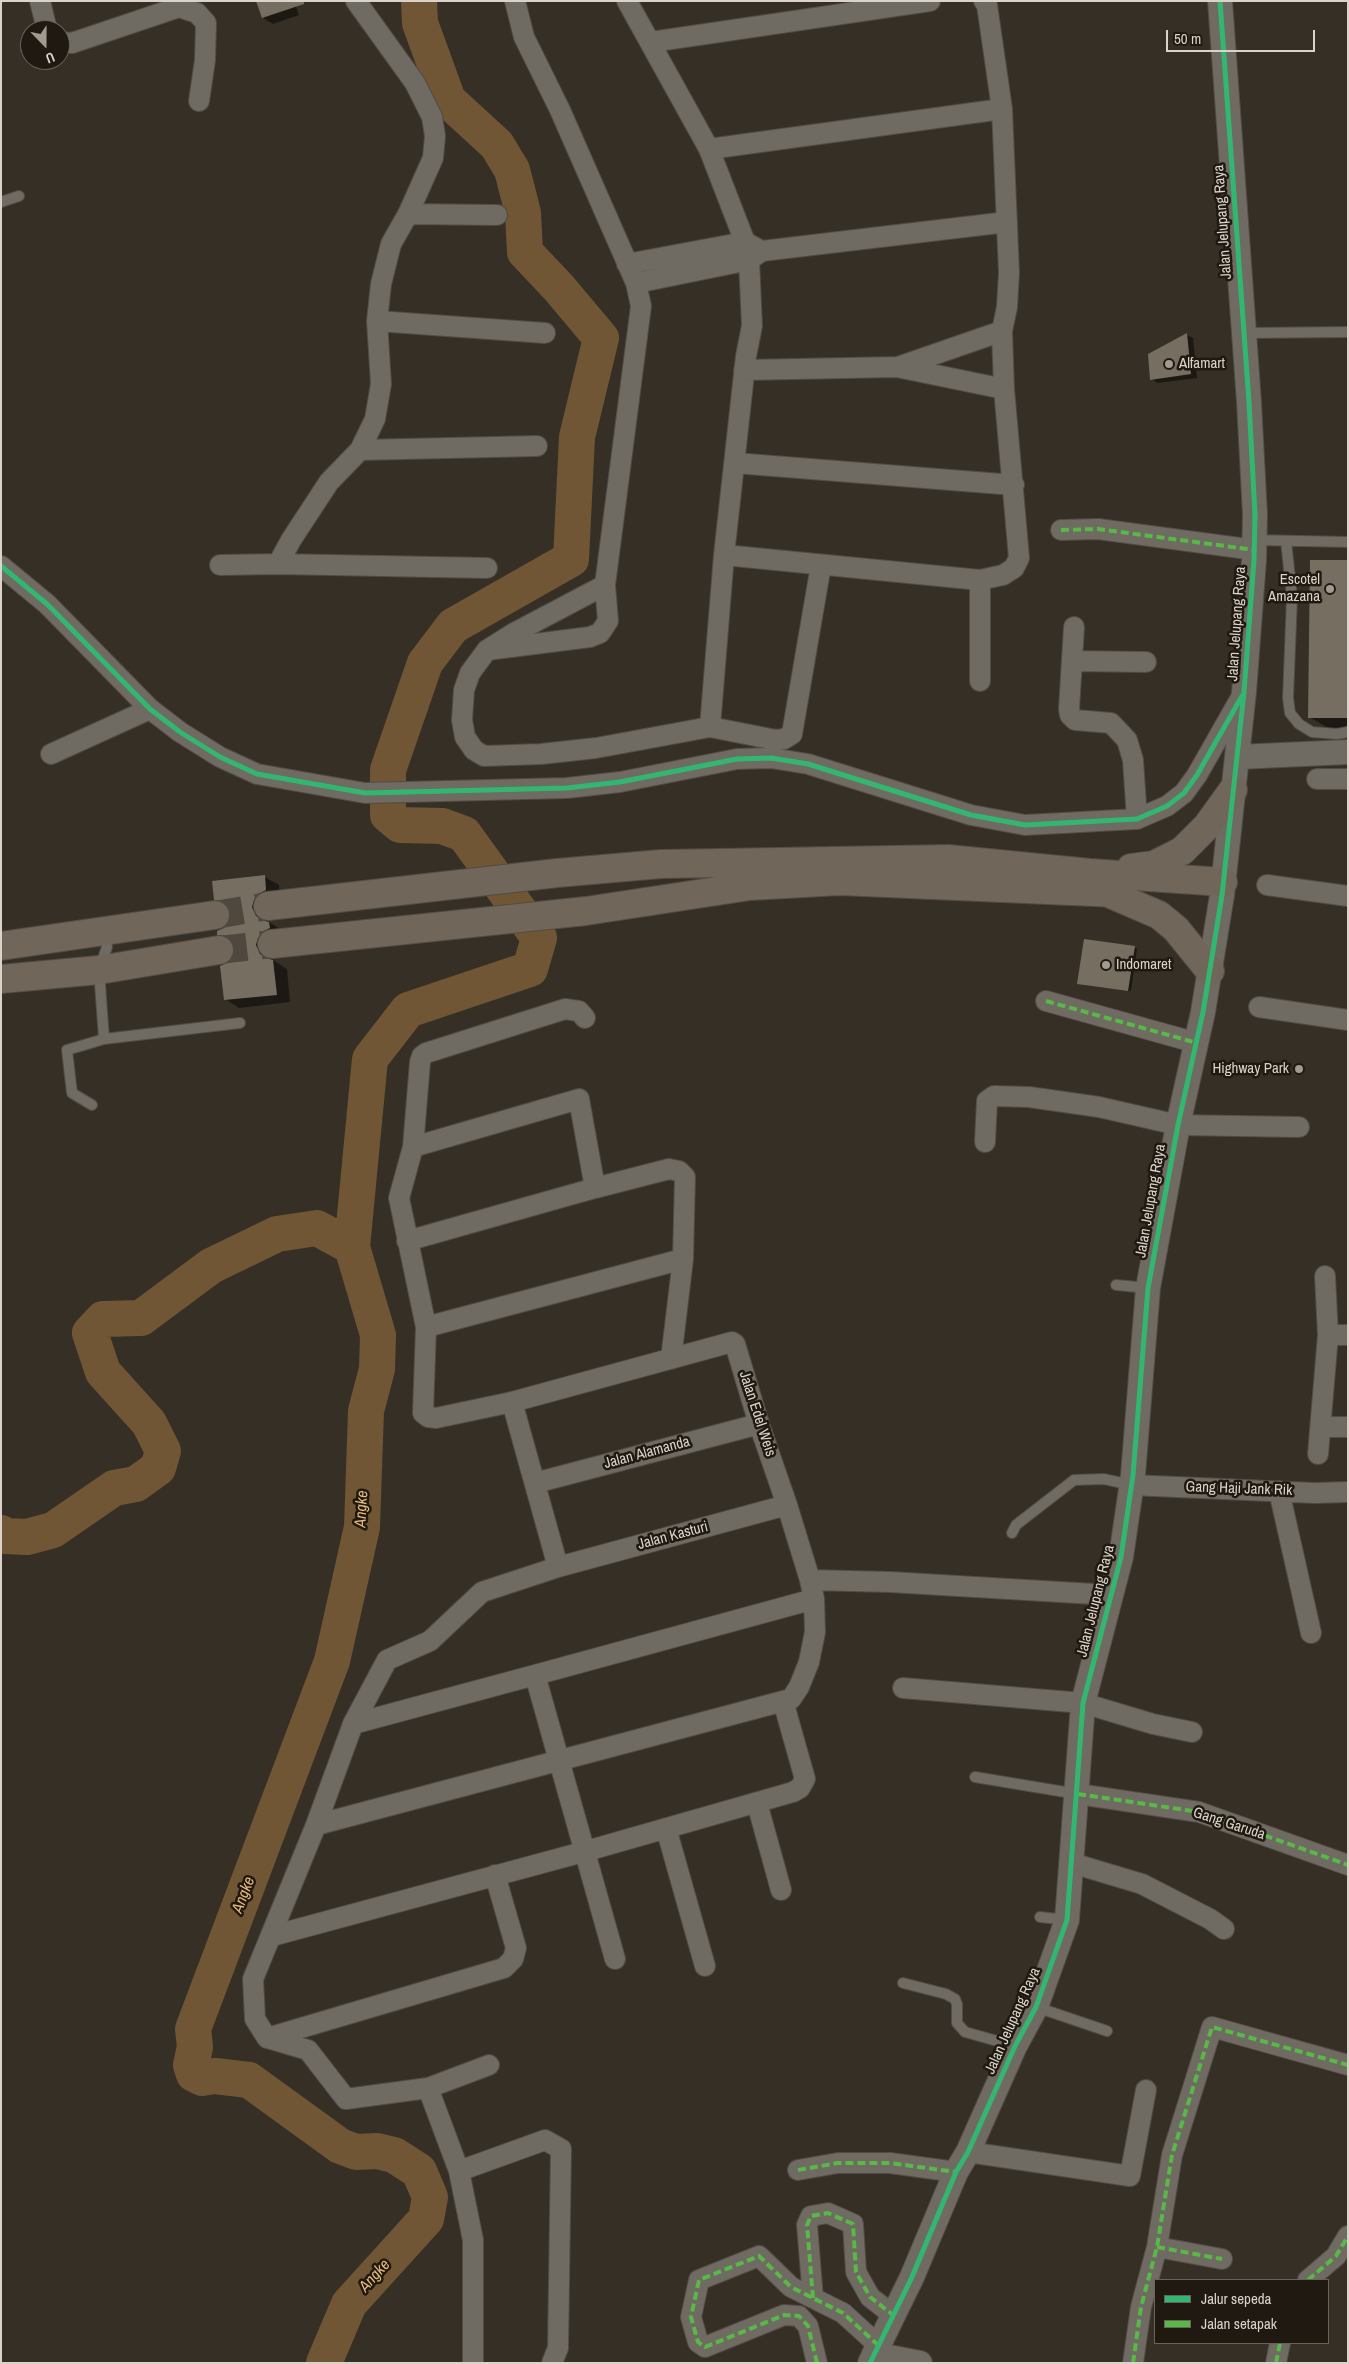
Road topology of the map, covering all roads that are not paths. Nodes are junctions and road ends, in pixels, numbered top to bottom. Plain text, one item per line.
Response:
1 (40, 1) edge
2 (356, 1) edge
3 (515, 1) edge
4 (627, 1) edge
5 (930, 1) edge
6 (984, 1) edge
7 (1220, 1) edge
8 (45, 20) edge
9 (651, 42) junction
10 (70, 43) edge
11 (199, 101) dead end
12 (1002, 109) junction
13 (709, 148) junction
14 (19, 196) dead end
15 (1, 202) edge
16 (408, 214) junction
17 (497, 215) dead end
18 (1007, 222) junction
19 (752, 251) junction
20 (627, 264) junction
21 (636, 283) junction
22 (377, 321) junction
23 (1002, 330) junction
24 (1348, 332) edge
25 (545, 333) dead end
26 (1243, 333) junction
27 (897, 367) junction
28 (744, 370) junction
29 (1004, 389) junction
30 (537, 446) dead end
31 (360, 450) junction
32 (735, 463) junction
33 (1014, 485) junction
34 (1061, 530) dead end
35 (1286, 541) junction
36 (1348, 542) edge
37 (1255, 545) junction
38 (724, 555) junction
39 (278, 564) junction
40 (821, 564) junction
41 (220, 565) dead end
42 (1, 566) edge
43 (487, 568) dead end
44 (980, 580) junction
45 (605, 586) junction
46 (1074, 627) dead end
47 (487, 650) junction
48 (1072, 661) junction
49 (1146, 662) dead end
50 (980, 681) dead end
51 (1244, 692) junction
52 (150, 709) junction
53 (710, 727) junction
54 (1348, 732) edge
55 (1348, 752) edge
56 (51, 754) dead end
57 (1238, 757) junction
58 (1317, 779) dead end
59 (1348, 779) edge
60 (1233, 790) junction
61 (1137, 818) junction
62 (1090, 873) junction
63 (1267, 885) dead end
64 (1222, 888) junction
65 (1108, 893) junction
66 (1348, 896) edge
67 (268, 906) tunnel mouth
68 (215, 915) tunnel mouth
69 (106, 931) junction
70 (272, 944) tunnel mouth
71 (1, 946) edge
72 (219, 950) tunnel mouth
73 (99, 970) junction
74 (1210, 971) junction
75 (1, 979) edge
76 (1046, 1001) dead end
77 (1259, 1007) dead end
78 (585, 1018) dead end
79 (1348, 1020) edge
80 (240, 1023) dead end
81 (104, 1039) junction
82 (1197, 1043) junction
83 (92, 1105) dead end
84 (1178, 1125) junction
85 (1300, 1127) dead end
86 (986, 1142) dead end
87 (413, 1147) junction
88 (594, 1188) junction
89 (406, 1241) junction
90 (683, 1259) junction
91 (1325, 1276) dead end
92 (1116, 1286) dead end
93 (1148, 1288) junction
94 (426, 1327) junction
95 (1328, 1335) junction
96 (1348, 1335) edge
97 (671, 1359) junction
98 (512, 1402) junction
99 (759, 1424) junction
100 (1322, 1427) junction
101 (1348, 1427) edge
102 (1318, 1454) dead end
103 (535, 1483) junction
104 (1131, 1484) junction
105 (1279, 1491) junction
106 (1348, 1492) edge
107 (787, 1505) junction
108 (1012, 1533) dead end
109 (558, 1567) junction
110 (812, 1589) junction
111 (1111, 1595) junction
112 (1311, 1633) dead end
113 (535, 1675) junction
114 (904, 1688) dead end
115 (783, 1701) junction
116 (1082, 1704) junction
117 (353, 1724) junction
118 (1192, 1732) dead end
119 (560, 1759) junction
120 (975, 1777) dead end
121 (1078, 1794) junction
122 (756, 1802) junction
123 (316, 1825) junction
124 (666, 1828) junction
125 (583, 1852) junction
126 (1072, 1863) junction
127 (1348, 1866) edge
128 (494, 1875) junction
129 (782, 1890) dead end
130 (1040, 1917) dead end
131 (1067, 1920) junction
132 (1224, 1929) dead end
133 (272, 1936) junction
134 (615, 1959) dead end
135 (705, 1966) dead end
136 (903, 1983) dead end
137 (1036, 2007) junction
138 (1107, 2030) dead end
139 (267, 2038) junction
140 (1015, 2046) junction
141 (489, 2065) dead end
142 (1348, 2065) edge
143 (428, 2088) junction
144 (1146, 2090) dead end
145 (968, 2152) junction
146 (798, 2170) dead end
147 (459, 2171) junction
148 (956, 2172) junction
149 (1348, 2236) edge
150 (1157, 2247) junction
151 (1222, 2259) dead end
152 (1309, 2279) edge
153 (814, 2298) junction
154 (894, 2315) junction
155 (1280, 2344) edge
156 (874, 2354) edge
157 (473, 2363) edge
158 (552, 2363) edge
159 (817, 2363) edge
160 (920, 2363) edge
161 (1133, 2363) edge
162 (1276, 2363) edge

1 - 8 street
2 - 16 street
3 - 20 street
4 - 9 street
5 - 9 street
6 - 12 street
7 - 26 street, Jalan Jelupang Raya
9 - 13 street
10 - 11 street
12 - 13 street
12 - 18 street
13 - 19 street
14 - 15 lane
16 - 17 street
16 - 22 street
18 - 19 street
18 - 23 street
19 - 20 street
19 - 21 street
19 - 28 street
20 - 21 street
21 - 45 street
22 - 25 street
22 - 31 street
23 - 27 street
23 - 29 street
24 - 26 lane
26 - 37 street, Jalan Jelupang Raya
27 - 28 street
27 - 29 street
28 - 32 street
29 - 33 street
30 - 31 street
31 - 39 street
32 - 33 street
32 - 38 street
33 - 44 street
34 - 37 street
35 - 36 lane
35 - 37 lane
35 - 54 lane
37 - 51 street, Jalan Jelupang Raya
38 - 40 street
38 - 53 street
39 - 41 street
39 - 43 street
40 - 44 street
40 - 53 street
42 - 52 street
44 - 50 street
45 - 47 street
45 - 47 street
46 - 48 street
47 - 53 street
48 - 49 street
48 - 61 street
51 - 57 street, Jalan Jelupang Raya
51 - 61 street
52 - 56 street
52 - 61 street
55 - 57 street
57 - 60 street, Jalan Jelupang Raya
58 - 59 street
60 - 62 highway
60 - 64 street, Jalan Jelupang Raya
62 - 64 highway
62 - 67 highway
63 - 66 street
64 - 65 highway
64 - 74 street, Jalan Jelupang Raya
65 - 70 highway
65 - 74 highway
68 - 69 highway
69 - 71 highway
69 - 73 lane
72 - 73 highway
73 - 75 highway
73 - 81 lane
74 - 82 street, Jalan Jelupang Raya
76 - 82 street
77 - 79 street
78 - 87 street
80 - 81 lane
81 - 83 lane
82 - 84 street, Jalan Jelupang Raya
84 - 85 street
84 - 86 street
84 - 93 street, Jalan Jelupang Raya
87 - 88 street
87 - 89 street
88 - 89 street
88 - 90 street
89 - 94 street
90 - 94 street
90 - 97 street
91 - 95 street
92 - 93 lane
93 - 104 street, Jalan Jelupang Raya
94 - 98 street, Jalan Edel Weis
95 - 96 street
95 - 100 street
97 - 98 street, Jalan Edel Weis
97 - 99 street, Jalan Edel Weis
98 - 103 street
99 - 103 street, Jalan Alamanda
99 - 107 street, Jalan Edel Weis
100 - 101 street
100 - 102 street
103 - 109 street
104 - 105 street, Gang Haji Jank Rik
104 - 108 lane
104 - 111 street, Jalan Jelupang Raya
105 - 106 street, Gang Haji Jank Rik
105 - 112 street
107 - 109 street, Jalan Kasturi
107 - 110 street, Jalan Edel Weis
109 - 117 street, Jalan Kasturi
110 - 111 street
110 - 113 street
110 - 115 street, Jalan Edel Weis
111 - 116 street, Jalan Jelupang Raya
113 - 117 street
113 - 119 street
114 - 116 street
115 - 119 street
115 - 122 street
116 - 118 street
116 - 121 street, Jalan Jelupang Raya
117 - 123 street, Jalan Kasturi
119 - 123 street
119 - 125 street
120 - 121 lane
121 - 126 street, Jalan Jelupang Raya
121 - 127 street, Gang Garuda
122 - 124 street
122 - 129 street
123 - 133 street, Jalan Kasturi
124 - 125 street
124 - 135 street
125 - 128 street
125 - 134 street
126 - 131 street, Jalan Jelupang Raya
126 - 132 street
128 - 133 street
128 - 139 street
130 - 131 lane
131 - 137 street, Jalan Jelupang Raya
133 - 139 street, Jalan Kasturi
136 - 140 lane
137 - 138 lane
137 - 140 street, Jalan Jelupang Raya
139 - 143 street
140 - 145 street, Jalan Jelupang Raya
141 - 143 street
142 - 150 street
143 - 147 street
144 - 145 street
145 - 148 street, Jalan Jelupang Raya
146 - 148 street
147 - 157 street
147 - 158 street
148 - 154 street, Jalan Jelupang Raya
149 - 152 street
150 - 151 street
150 - 161 street
153 - 154 street
153 - 156 street
153 - 159 street
154 - 156 street, Jalan Jelupang Raya
155 - 162 street
156 - 160 street

